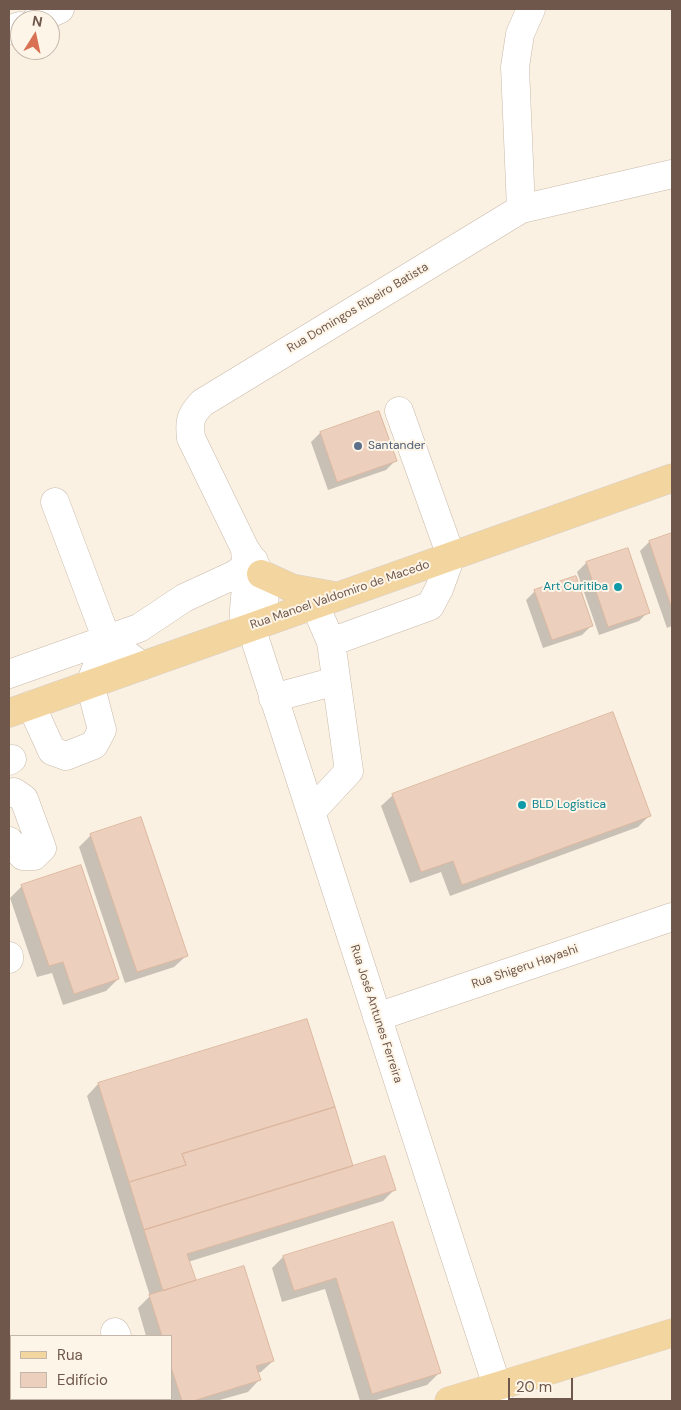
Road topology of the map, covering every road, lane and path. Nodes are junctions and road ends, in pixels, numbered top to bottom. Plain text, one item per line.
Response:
1 (531, 9) edge
2 (672, 174) edge
3 (521, 209) junction
4 (399, 411) dead end
5 (672, 478) edge
6 (55, 502) dead end
7 (451, 556) junction
8 (251, 562) junction
9 (212, 586) junction
10 (326, 601) junction
11 (247, 618) junction
12 (107, 640) junction
13 (331, 642) junction
14 (142, 666) junction
15 (9, 674) edge
16 (336, 680) junction
17 (90, 684) junction
18 (273, 698) junction
19 (20, 709) edge
20 (9, 793) edge
21 (311, 812) junction
22 (9, 841) edge
23 (672, 917) edge
24 (377, 1017) junction
25 (672, 1333) edge
26 (497, 1394) edge
27 (449, 1401) edge

1 - 3 street
2 - 3 street, Rua Domingos Ribeiro Batista
3 - 8 street, Rua Domingos Ribeiro Batista
4 - 7 street
5 - 7 main road, Rua Manoel Valdomiro de Macedo
6 - 12 street
7 - 10 main road, Rua Manoel Valdomiro de Macedo
7 - 13 street
8 - 9 street
8 - 10 main road
8 - 11 street, Rua Domingos Ribeiro Batista
9 - 11 street
9 - 12 street
10 - 11 main road, Rua Manoel Valdomiro de Macedo
10 - 13 street
11 - 14 main road, Rua Manoel Valdomiro de Macedo
11 - 18 street, Rua José Antunes Ferreira
12 - 14 street
12 - 15 street
12 - 17 street
13 - 16 street
14 - 17 main road, Rua Manoel Valdomiro de Macedo
16 - 18 street
16 - 21 street
17 - 19 main road, Rua Manoel Valdomiro de Macedo
17 - 19 street
18 - 21 street, Rua José Antunes Ferreira
20 - 22 street
21 - 24 street, Rua José Antunes Ferreira
23 - 24 street, Rua Shigeru Hayashi
24 - 26 street, Rua José Antunes Ferreira
25 - 26 main road
26 - 27 main road

